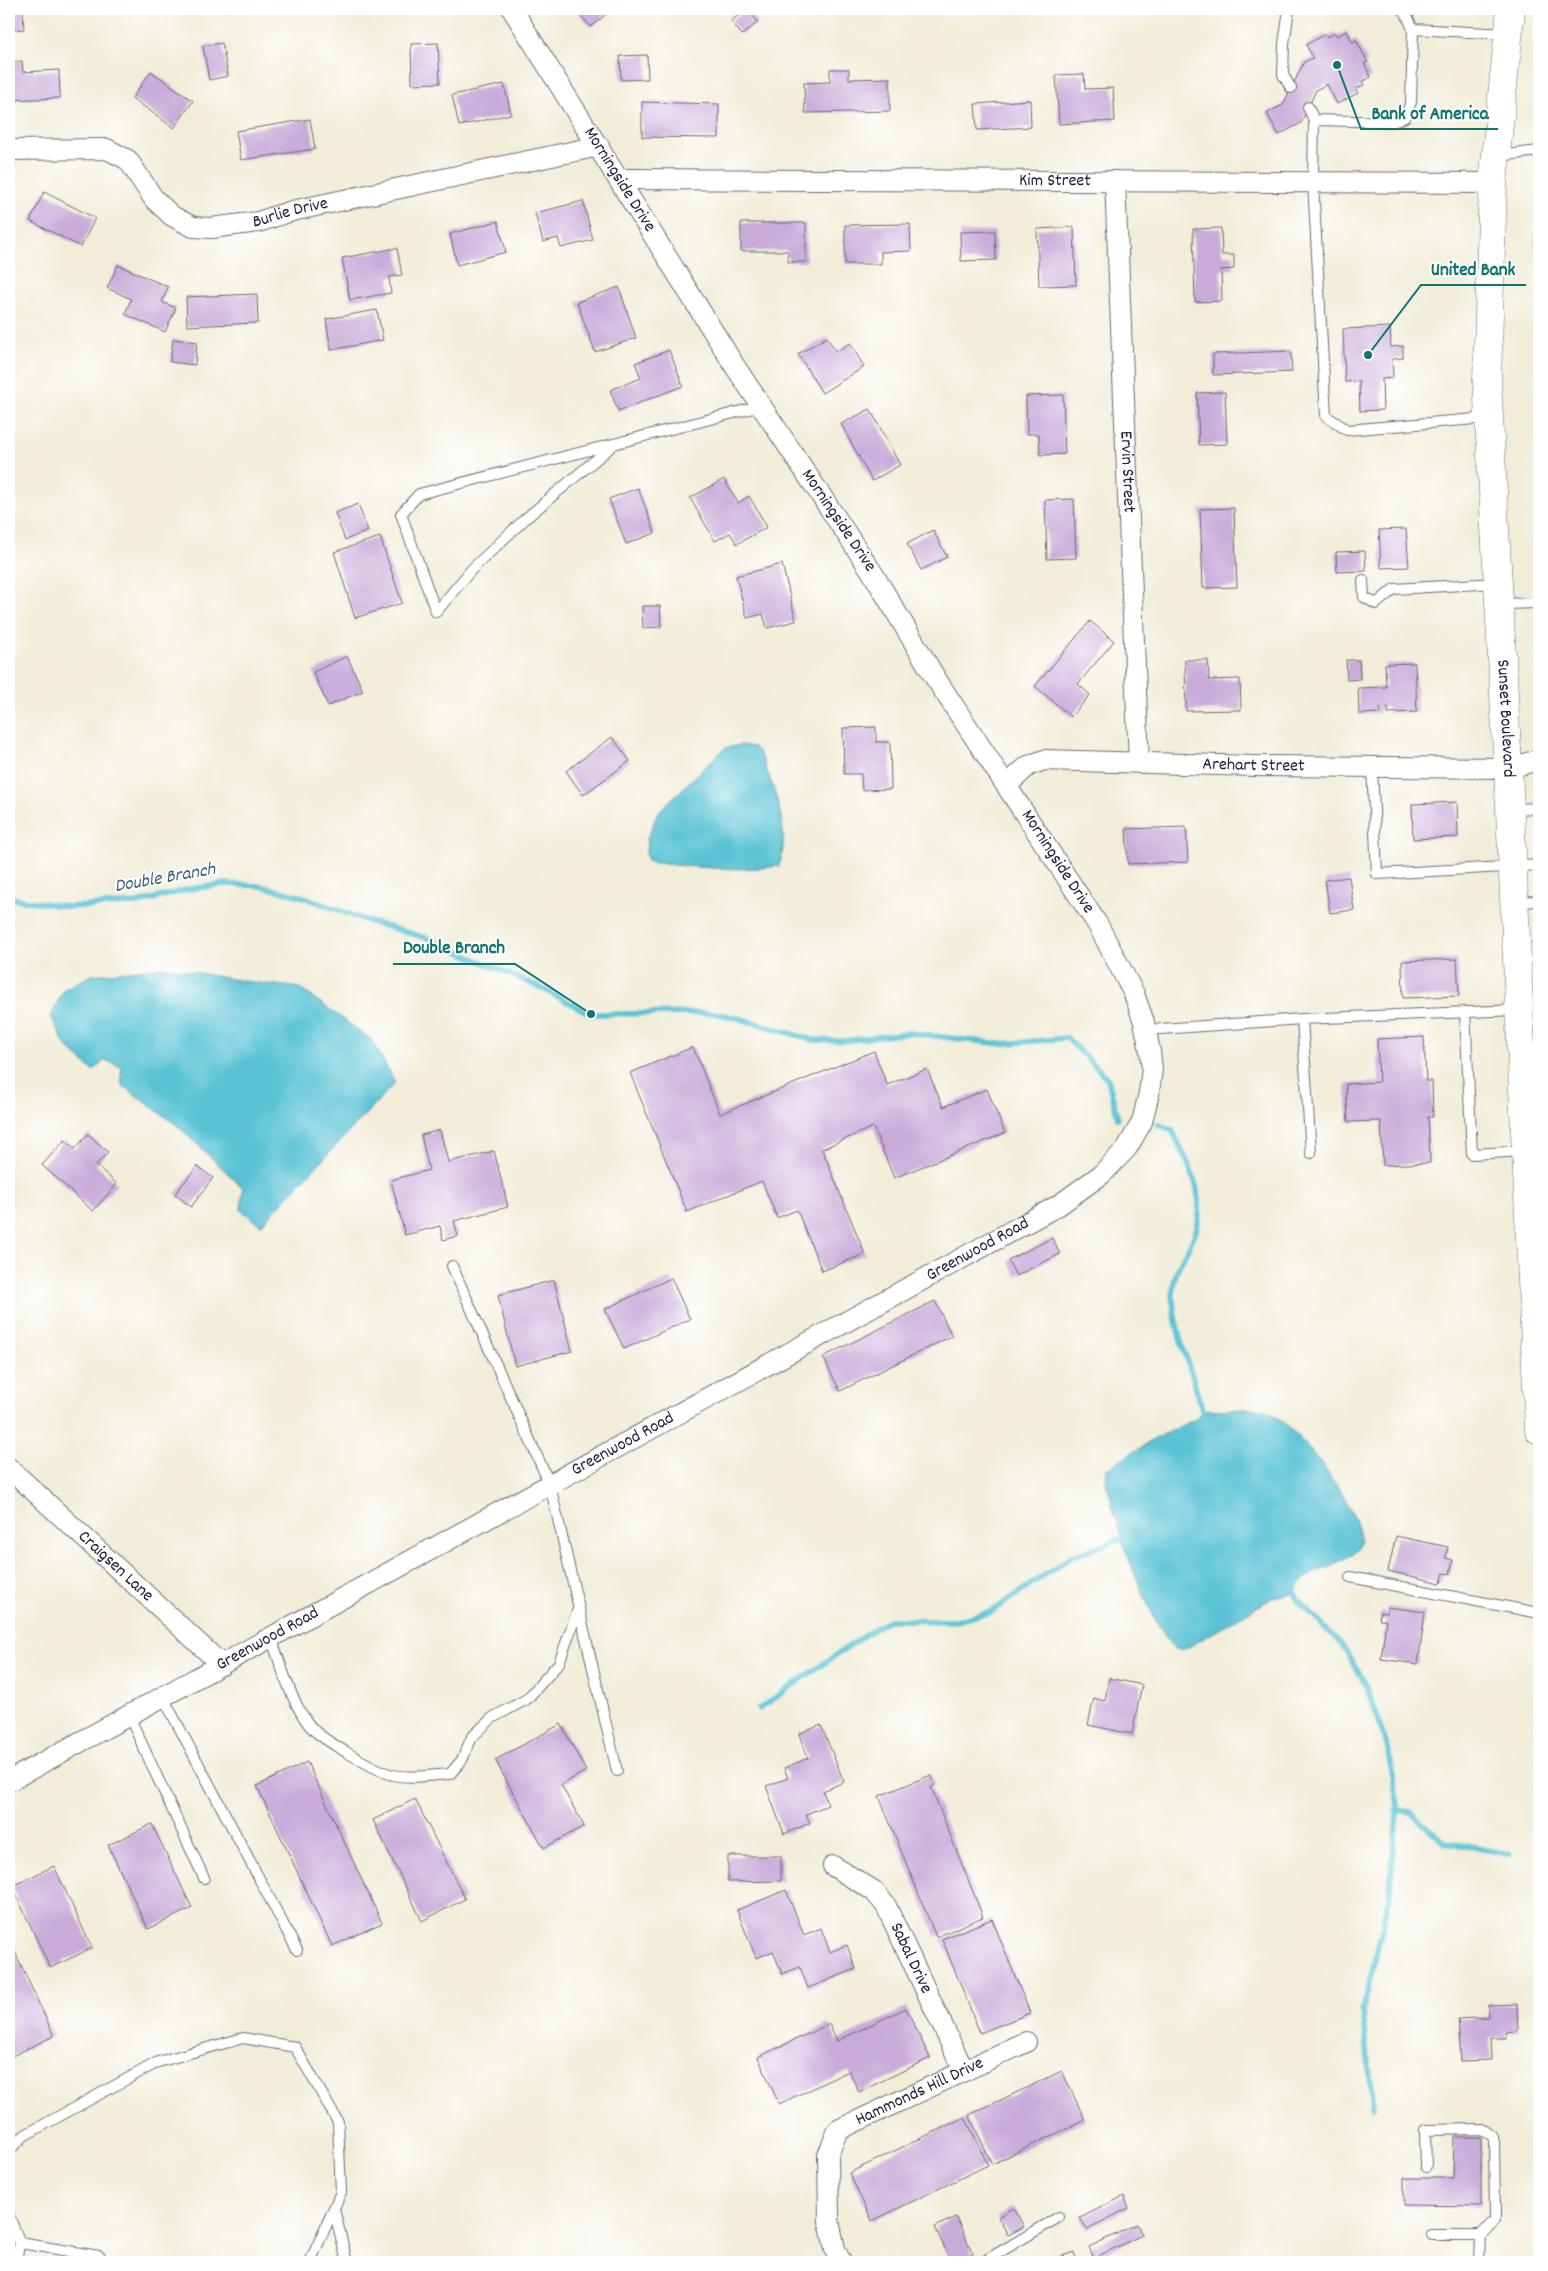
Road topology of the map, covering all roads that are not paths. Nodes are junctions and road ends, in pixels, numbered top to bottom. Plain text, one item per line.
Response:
1 (512, 9) edge
2 (1289, 9) edge
3 (1401, 9) edge
4 (1509, 22) edge
5 (1414, 29) junction
6 (1291, 88) dead end
7 (1308, 107) dead end
8 (1314, 120) junction
9 (599, 146) junction
10 (9, 150) edge
11 (1539, 151) edge
12 (1494, 170) junction
13 (618, 179) junction
14 (1115, 181) junction
15 (1313, 182) junction
16 (761, 406) junction
17 (1489, 417) junction
18 (612, 446) junction
19 (1362, 580) dead end
20 (1499, 594) junction
21 (1539, 603) edge
22 (1539, 760) edge
23 (1139, 763) junction
24 (1372, 767) junction
25 (1508, 768) junction
26 (1007, 785) junction
27 (1539, 808) edge
28 (1510, 809) junction
29 (1539, 865) edge
30 (1513, 867) junction
31 (1527, 902) edge
32 (1519, 1010) junction
33 (1465, 1012) junction
34 (1302, 1019) junction
35 (1147, 1035) junction
36 (1530, 1056) edge
37 (1526, 1151) junction
38 (1311, 1153) dead end
39 (1534, 1204) edge
40 (452, 1266) dead end
41 (1538, 1391) edge
42 (1539, 1430) edge
43 (9, 1468) edge
44 (550, 1485) junction
45 (1350, 1577) dead end
46 (578, 1608) junction
47 (1539, 1613) edge
48 (271, 1638) junction
49 (222, 1665) junction
50 (163, 1697) junction
51 (129, 1716) junction
52 (617, 1771) dead end
53 (9, 1781) edge
54 (833, 1866) dead end
55 (204, 1878) dead end
56 (297, 1950) dead end
57 (1026, 2042) dead end
58 (964, 2071) junction
59 (9, 2150) edge
60 (1426, 2167) dead end
61 (334, 2209) junction
62 (9, 2216) edge
63 (1059, 2217) dead end
64 (1432, 2235) dead end
65 (1481, 2235) junction
66 (20, 2243) junction
67 (15, 2262) edge
68 (105, 2262) edge
69 (310, 2262) edge
70 (347, 2262) edge
71 (841, 2262) edge
72 (984, 2262) edge
73 (1480, 2262) edge

1 - 9 street, Morningside Drive
2 - 6 lane
3 - 5 lane
4 - 5 lane
4 - 12 main road, Sunset Boulevard
5 - 8 lane
7 - 8 lane
8 - 15 lane
9 - 10 street, Burlie Drive
9 - 13 street, Morningside Drive
11 - 12 lane
12 - 15 street, Kim Street
12 - 17 main road, Sunset Boulevard
13 - 14 street, Kim Street
13 - 16 street, Morningside Drive
14 - 15 street, Kim Street
14 - 23 street, Ervin Street
15 - 17 lane
16 - 18 lane
16 - 26 street, Morningside Drive
17 - 20 main road, Sunset Boulevard
18 - 18 lane
19 - 20 lane
20 - 21 lane
20 - 25 main road, Sunset Boulevard
22 - 25 street, Arehart Street
23 - 24 street, Arehart Street
23 - 26 street, Arehart Street
24 - 25 street, Arehart Street
24 - 30 lane
25 - 28 main road, Sunset Boulevard
26 - 35 street, Morningside Drive
27 - 28 lane
28 - 30 main road, Sunset Boulevard
29 - 30 lane
30 - 31 main road, Sunset Boulevard
31 - 32 main road, Sunset Boulevard
32 - 33 lane
32 - 36 main road, Sunset Boulevard
33 - 34 lane
33 - 37 lane
34 - 35 lane
34 - 38 lane
35 - 44 street, Greenwood Road
36 - 37 main road, Sunset Boulevard
37 - 39 main road, Sunset Boulevard
39 - 41 main road, Sunset Boulevard
40 - 44 lane
41 - 42 main road, Sunset Boulevard
43 - 49 street, Craigsen Lane
44 - 46 lane
44 - 48 street, Greenwood Road
45 - 47 lane
46 - 48 lane
46 - 52 lane
48 - 49 street, Greenwood Road
49 - 50 street, Greenwood Road
50 - 51 street, Greenwood Road
50 - 56 lane
51 - 53 street, Greenwood Road
51 - 55 lane
54 - 58 street, Sabal Drive
57 - 58 street, Hammonds Hill Drive
58 - 71 street, Hammonds Hill Drive
59 - 61 lane
60 - 65 lane
61 - 69 lane
61 - 70 lane
62 - 66 lane
63 - 72 lane
64 - 65 lane
65 - 73 lane
66 - 67 lane
66 - 68 lane

